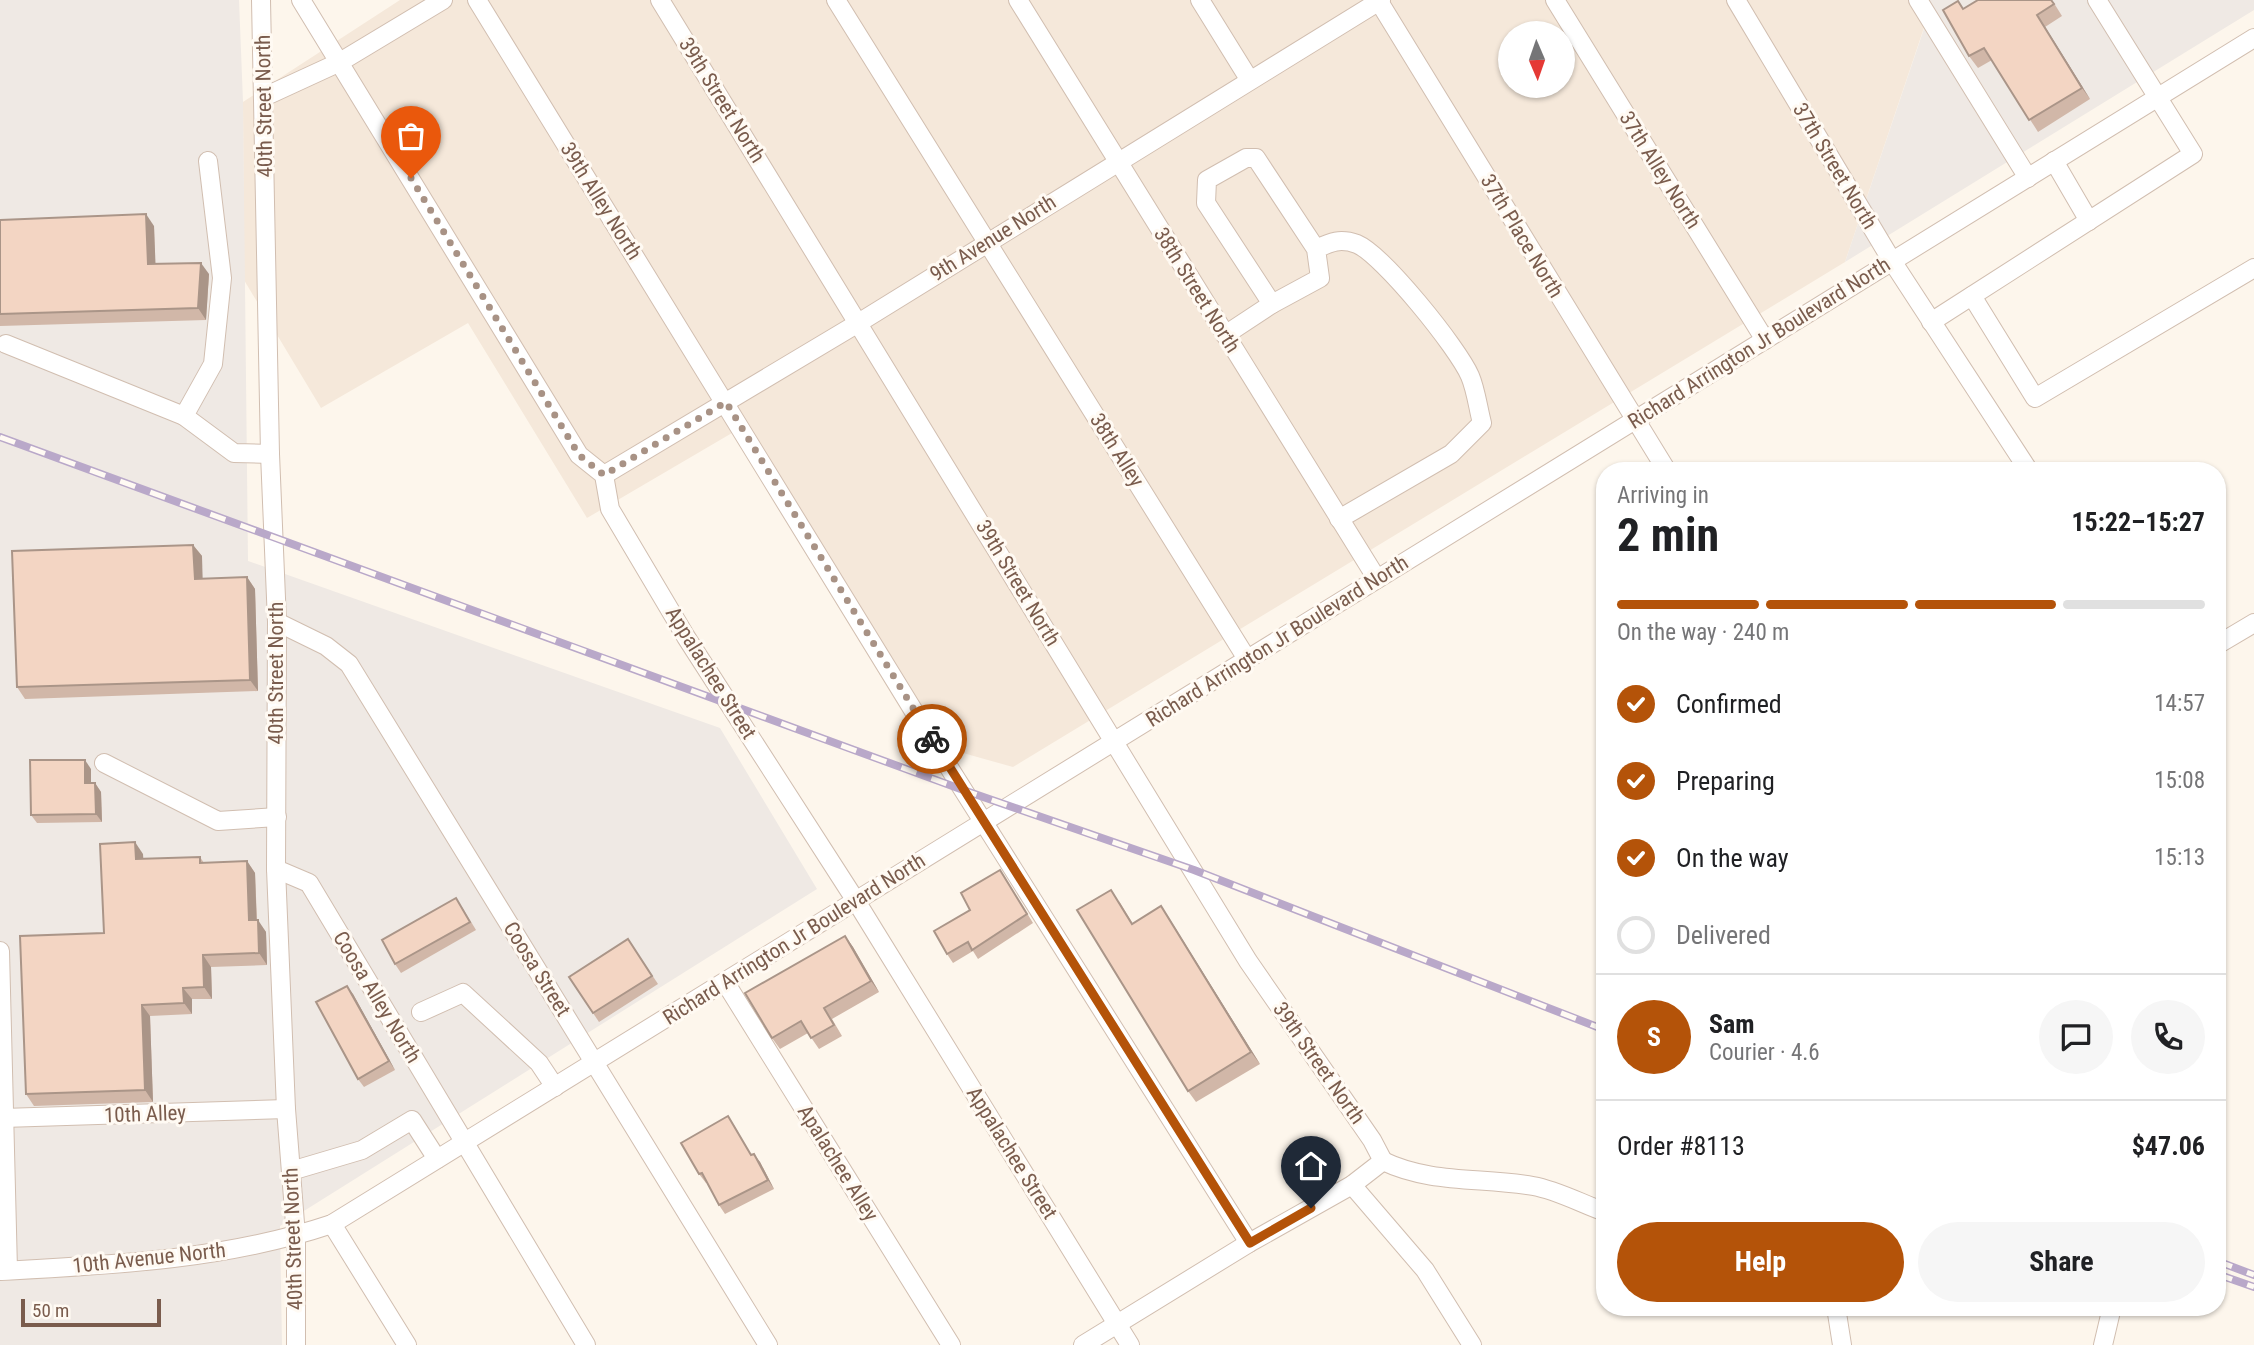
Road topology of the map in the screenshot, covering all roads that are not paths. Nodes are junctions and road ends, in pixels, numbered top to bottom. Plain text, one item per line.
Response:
1 (261, 0) edge
2 (302, 0) edge
3 (443, 0) edge
4 (477, 0) edge
5 (660, 0) edge
6 (836, 0) edge
7 (1018, 0) edge
8 (1200, 0) edge
9 (1379, 0) edge
10 (1555, 0) edge
11 (1737, 0) edge
12 (1918, 0) edge
13 (2097, 0) edge
14 (2254, 38) edge
15 (340, 62) junction
16 (1249, 79) junction
17 (264, 97) junction
18 (2157, 98) junction
19 (208, 161) dead end
20 (1117, 161) junction
21 (2054, 161) junction
22 (2028, 178) junction
23 (2089, 221) junction
24 (987, 241) junction
25 (1316, 249) junction
26 (1892, 261) junction
27 (2254, 268) edge
28 (1972, 296) junction
29 (1272, 304) junction
30 (860, 322) junction
31 (1931, 322) junction
32 (1225, 335) junction
33 (1765, 340) junction
34 (6, 344) dead end
35 (726, 402) junction
36 (184, 416) junction
37 (1634, 421) junction
38 (270, 454) junction
39 (1661, 462) edge
40 (2023, 462) edge
41 (604, 475) junction
42 (1339, 519) junction
43 (1377, 579) junction
44 (277, 622) junction
45 (2254, 623) edge
46 (2226, 640) edge
47 (1247, 659) junction
48 (1115, 741) junction
49 (104, 762) dead end
50 (277, 817) junction
51 (985, 821) junction
52 (276, 869) junction
53 (856, 901) junction
54 (0, 951) edge
55 (725, 982) junction
56 (1, 999) edge
57 (421, 1012) dead end
58 (595, 1062) junction
59 (555, 1087) junction
60 (286, 1109) junction
61 (3, 1118) junction
62 (464, 1142) junction
63 (437, 1159) junction
64 (1383, 1161) junction
65 (291, 1171) junction
66 (1352, 1185) junction
67 (1596, 1209) edge
68 (332, 1224) junction
69 (296, 1236) junction
70 (1250, 1243) junction
71 (4, 1270) edge
72 (1837, 1316) edge
73 (2110, 1316) edge
74 (1118, 1324) junction
75 (296, 1345) edge
76 (407, 1345) edge
77 (586, 1345) edge
78 (768, 1345) edge
79 (951, 1345) edge
80 (1083, 1345) edge
81 (1130, 1345) edge
82 (1472, 1345) edge
83 (1842, 1345) edge
84 (2103, 1345) edge

1 - 17 street, 40th Street North
2 - 15 street
3 - 15 street
4 - 35 street, 39th Alley North
5 - 30 street, 39th Street North
6 - 24 street, 38th Alley
7 - 20 street, 38th Street North
8 - 16 street
9 - 16 street, 9th Avenue North
9 - 37 street, 37th Place North
10 - 33 street, 37th Alley North
11 - 26 street, 37th Street North
12 - 22 street
13 - 18 street
14 - 18 street, Richard Arrington Jr Boulevard North
15 - 17 street
15 - 41 street
16 - 20 street, 9th Avenue North
17 - 38 street, 40th Street North
18 - 21 street, Richard Arrington Jr Boulevard North
18 - 23 street
19 - 36 street
20 - 24 street, 9th Avenue North
20 - 32 street, 38th Street North
21 - 22 street, Richard Arrington Jr Boulevard North
21 - 23 street
22 - 26 street, Richard Arrington Jr Boulevard North
23 - 28 street
24 - 30 street, 9th Avenue North
24 - 47 street, 38th Alley
25 - 29 street
25 - 29 street
25 - 42 street
26 - 31 street, 37th Street North
26 - 33 street, Richard Arrington Jr Boulevard North
27 - 28 street
28 - 31 street
29 - 32 street
30 - 35 street, 9th Avenue North
30 - 48 street, 39th Street North
31 - 40 street, 37th Street North
32 - 42 street, 38th Street North
33 - 37 street, Richard Arrington Jr Boulevard North
34 - 36 street
35 - 41 street, 9th Avenue North
35 - 51 street, 39th Alley North
36 - 38 street
37 - 39 street, 37th Place North
37 - 43 street, Richard Arrington Jr Boulevard North
38 - 44 street, 40th Street North
41 - 53 street, Appalachee Street
42 - 43 street, 38th Street North
43 - 47 street, Richard Arrington Jr Boulevard North
44 - 50 street, 40th Street North
44 - 58 street, Coosa Street
45 - 46 street
47 - 48 street, Richard Arrington Jr Boulevard North
48 - 51 street, Richard Arrington Jr Boulevard North
48 - 64 street, 39th Street North
49 - 50 street
50 - 52 street, 40th Street North
51 - 53 street, Richard Arrington Jr Boulevard North
51 - 70 street
52 - 60 street, 40th Street North
52 - 62 street, Coosa Alley North
53 - 55 street, Richard Arrington Jr Boulevard North
53 - 74 street, Appalachee Street
54 - 56 street
55 - 58 street, Richard Arrington Jr Boulevard North
55 - 79 street, Apalachee Alley
56 - 61 street
57 - 59 street
58 - 59 street, Richard Arrington Jr Boulevard North
58 - 78 street, Coosa Street
59 - 62 street, Richard Arrington Jr Boulevard North
60 - 61 street, 10th Alley
60 - 65 street, 40th Street North
61 - 71 street
62 - 63 street, Richard Arrington Jr Boulevard North
62 - 77 street, Coosa Alley North
63 - 65 street
63 - 68 street, Richard Arrington Jr Boulevard North
64 - 66 street
64 - 67 street
65 - 69 street, 40th Street North
66 - 70 street
66 - 82 street
68 - 69 street, Richard Arrington Jr Boulevard North
68 - 76 street
69 - 71 street, 10th Avenue North
69 - 75 street, 40th Street North
70 - 74 street
72 - 83 street
73 - 84 street
74 - 80 street
74 - 81 street, Appalachee Street

